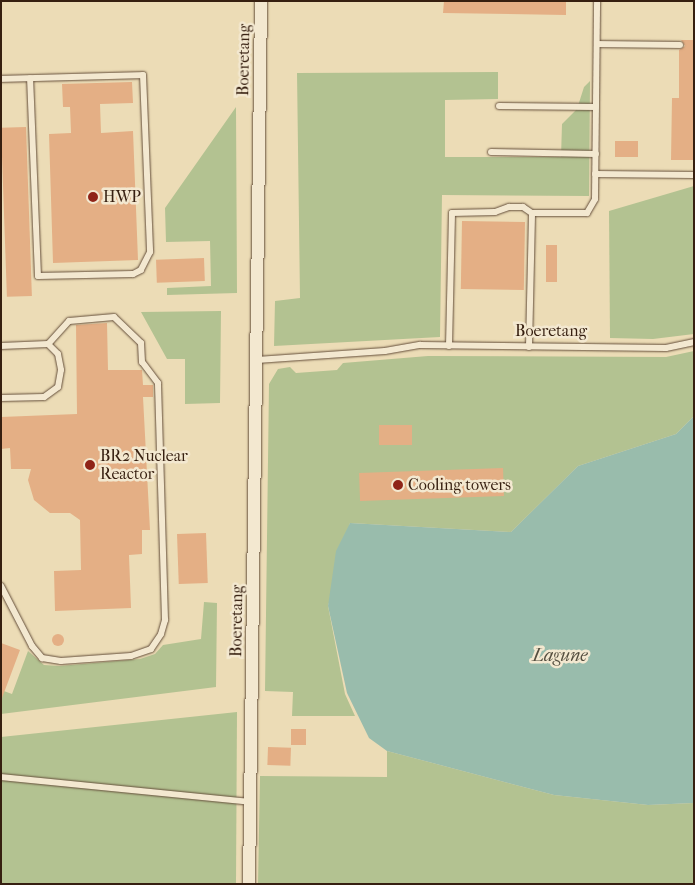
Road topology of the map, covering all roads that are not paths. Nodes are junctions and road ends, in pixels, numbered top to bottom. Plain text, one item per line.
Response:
1 (261, 1) edge
2 (597, 1) edge
3 (597, 44) junction
4 (680, 45) dead end
5 (30, 78) junction
6 (1, 79) edge
7 (499, 106) dead end
8 (596, 107) junction
9 (491, 152) dead end
10 (596, 154) junction
11 (596, 174) junction
12 (694, 175) edge
13 (532, 213) junction
14 (694, 342) edge
15 (48, 344) junction
16 (1, 346) edge
17 (449, 346) junction
18 (529, 347) junction
19 (257, 360) junction
20 (1, 398) edge
21 (1, 586) edge
22 (1, 777) edge
23 (250, 802) junction
24 (249, 884) edge

1 - 19 street, Boeretang
2 - 3 lane
3 - 4 lane
3 - 8 lane
5 - 5 lane
5 - 6 lane
7 - 8 lane
8 - 10 lane
9 - 10 lane
10 - 11 lane
11 - 12 lane
11 - 13 lane
13 - 17 lane
13 - 18 lane
14 - 18 lane, Boeretang
15 - 16 lane
15 - 20 lane
15 - 21 lane
17 - 18 lane, Boeretang
17 - 19 lane, Boeretang
19 - 23 street, Boeretang
22 - 23 lane
23 - 24 street, Boeretang

